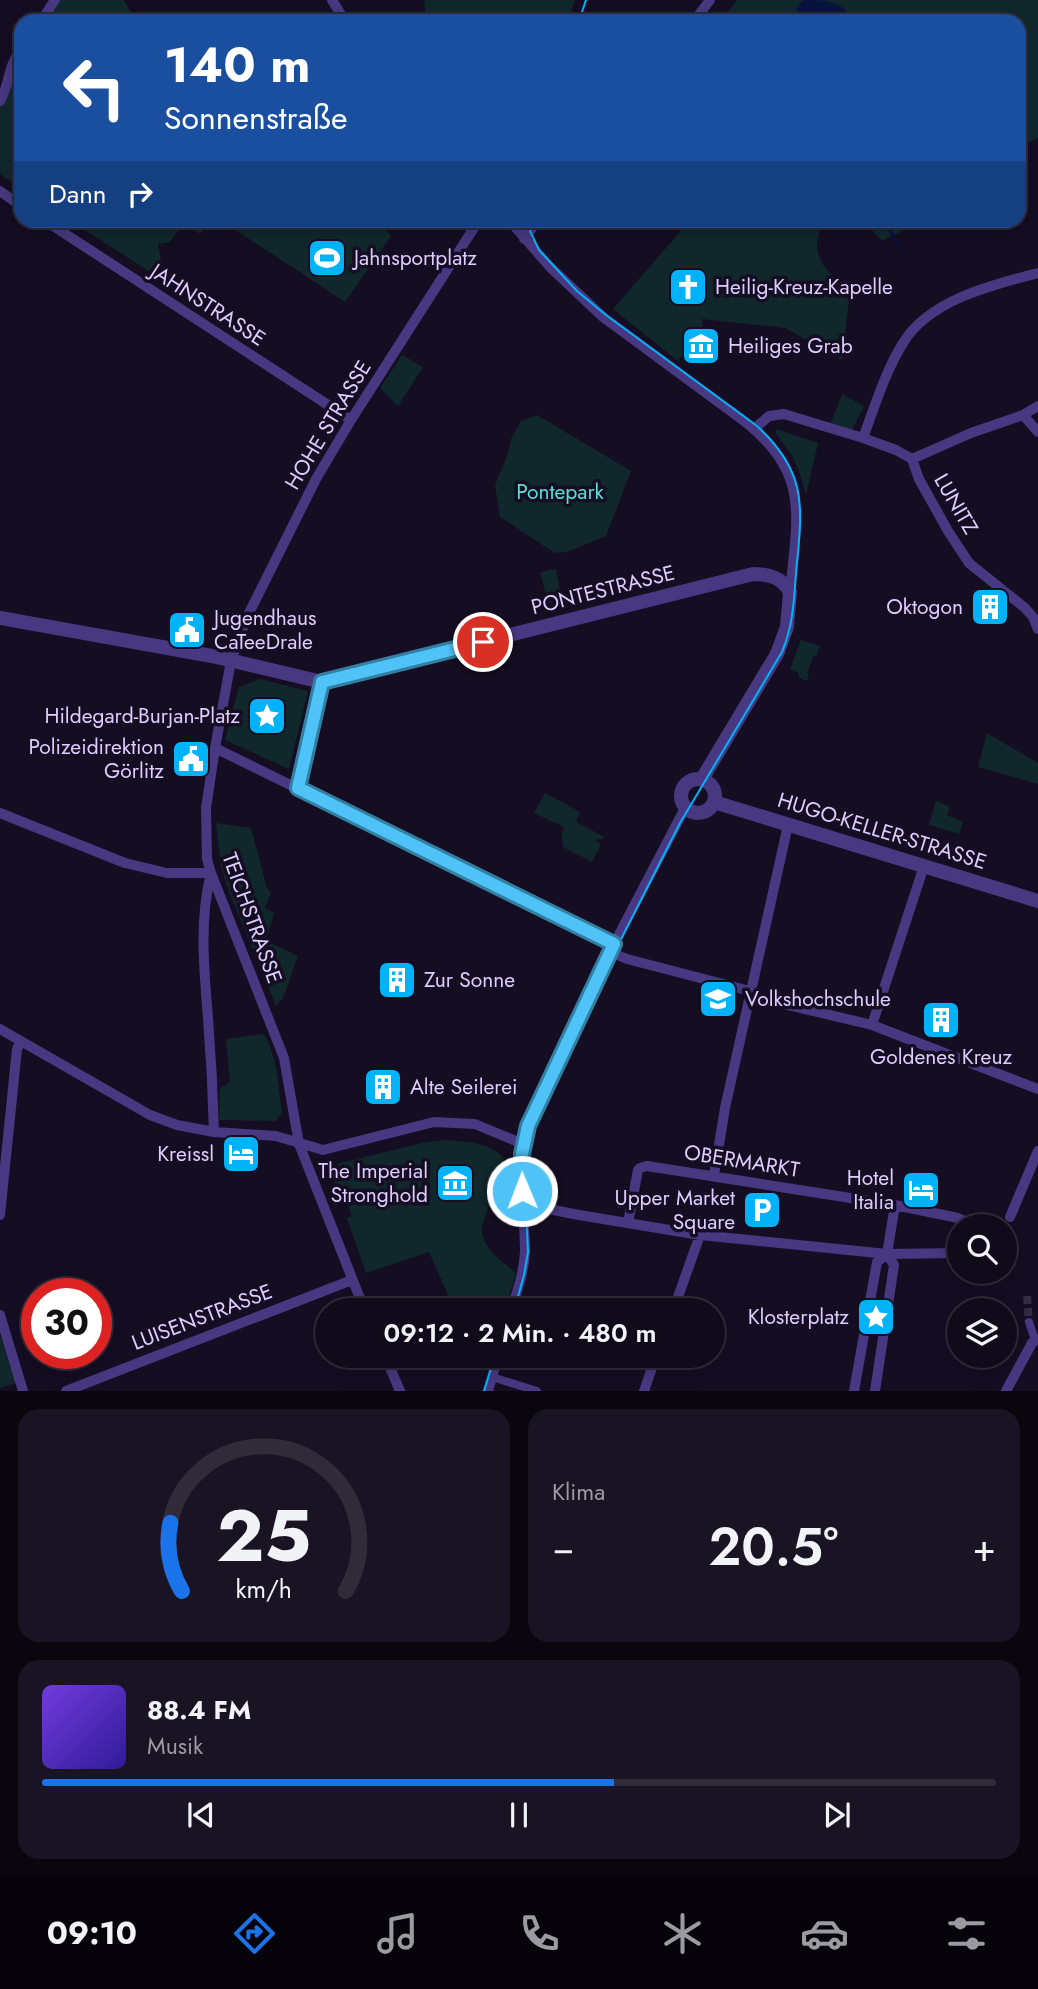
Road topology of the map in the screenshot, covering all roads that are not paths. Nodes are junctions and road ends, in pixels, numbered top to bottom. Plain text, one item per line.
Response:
1 (710, 0) edge
2 (699, 14) edge
3 (14, 59) edge
4 (3, 85) edge
5 (0, 101) edge
6 (56, 228) edge
7 (474, 228) edge
8 (515, 228) edge
9 (532, 228) edge
10 (524, 239) junction
11 (1038, 273) edge
12 (1038, 406) edge
13 (1023, 415) junction
14 (351, 420) junction
15 (754, 429) junction
16 (1038, 432) edge
17 (863, 438) junction
18 (912, 459) junction
19 (790, 592) junction
20 (0, 618) edge
21 (1038, 629) edge
22 (231, 661) junction
23 (322, 682) junction
24 (215, 748) junction
25 (702, 779) junction
26 (298, 788) junction
27 (714, 802) junction
28 (685, 808) junction
29 (0, 813) edge
30 (788, 825) junction
31 (924, 866) junction
32 (211, 873) junction
33 (1038, 901) edge
34 (612, 948) junction
35 (750, 991) junction
36 (872, 1025) junction
37 (0, 1030) edge
38 (21, 1041) junction
39 (1038, 1089) edge
40 (214, 1132) junction
41 (299, 1144) junction
42 (523, 1144) junction
43 (1038, 1151) edge
44 (714, 1175) junction
45 (523, 1203) junction
46 (895, 1205) junction
47 (1011, 1214) edge
48 (0, 1215) edge
49 (947, 1216) edge
50 (628, 1223) junction
51 (700, 1234) junction
52 (947, 1253) edge
53 (887, 1254) junction
54 (352, 1280) junction
55 (360, 1298) edge
56 (515, 1298) edge
57 (678, 1298) edge
58 (0, 1317) edge
59 (1029, 1322) tunnel mouth
60 (1037, 1339) edge
61 (390, 1368) edge
62 (495, 1368) edge
63 (652, 1368) edge
64 (492, 1377) junction
65 (23, 1391) edge
66 (66, 1391) edge
67 (400, 1391) edge
68 (488, 1391) edge
69 (537, 1391) edge
70 (644, 1391) edge
71 (854, 1391) edge
72 (875, 1391) edge
73 (1006, 1391) edge

1 - 2 street
3 - 4 street
4 - 5 street
6 - 14 street, JAHNSTRASSE
7 - 14 street, HOHE STRASSE
8 - 10 street
9 - 10 street
10 - 15 street
11 - 17 street
12 - 13 street
13 - 16 street
13 - 18 street
14 - 22 street, HOHE STRASSE
15 - 17 street, LUNITZ
15 - 19 street
17 - 18 street, LUNITZ
18 - 21 street, LUNITZ
19 - 23 street, PONTESTRASSE
19 - 25 street
20 - 22 street, PONTESTRASSE
22 - 23 street, PONTESTRASSE
22 - 24 street, TEICHSTRASSE
23 - 26 street
24 - 26 street
24 - 32 street, TEICHSTRASSE
25 - 27 street
25 - 28 street
26 - 34 street
27 - 28 street
27 - 30 street, HUGO-KELLER-STRASSE
28 - 34 street
29 - 32 street
30 - 31 street, HUGO-KELLER-STRASSE
30 - 35 street
31 - 33 street, HUGO-KELLER-STRASSE
31 - 36 street
32 - 40 street
32 - 41 street, TEICHSTRASSE
34 - 35 street
34 - 42 street
35 - 36 street
35 - 44 street
36 - 39 street
37 - 38 street
38 - 40 street
38 - 48 street
40 - 41 street
41 - 42 street
41 - 54 street, TEICHSTRASSE
42 - 45 street
43 - 47 street
44 - 46 street, OBERMARKT
44 - 50 street, OBERMARKT
45 - 50 street
45 - 56 street
46 - 49 street, OBERMARKT
46 - 53 street
50 - 51 street
51 - 53 street
51 - 57 street
52 - 53 street
53 - 71 street
53 - 72 street
54 - 55 street, TEICHSTRASSE
54 - 66 street, LUISENSTRASSE
58 - 65 street
59 - 60 street
60 - 73 street
61 - 67 street
62 - 64 street
63 - 70 street
64 - 68 street
64 - 69 street

